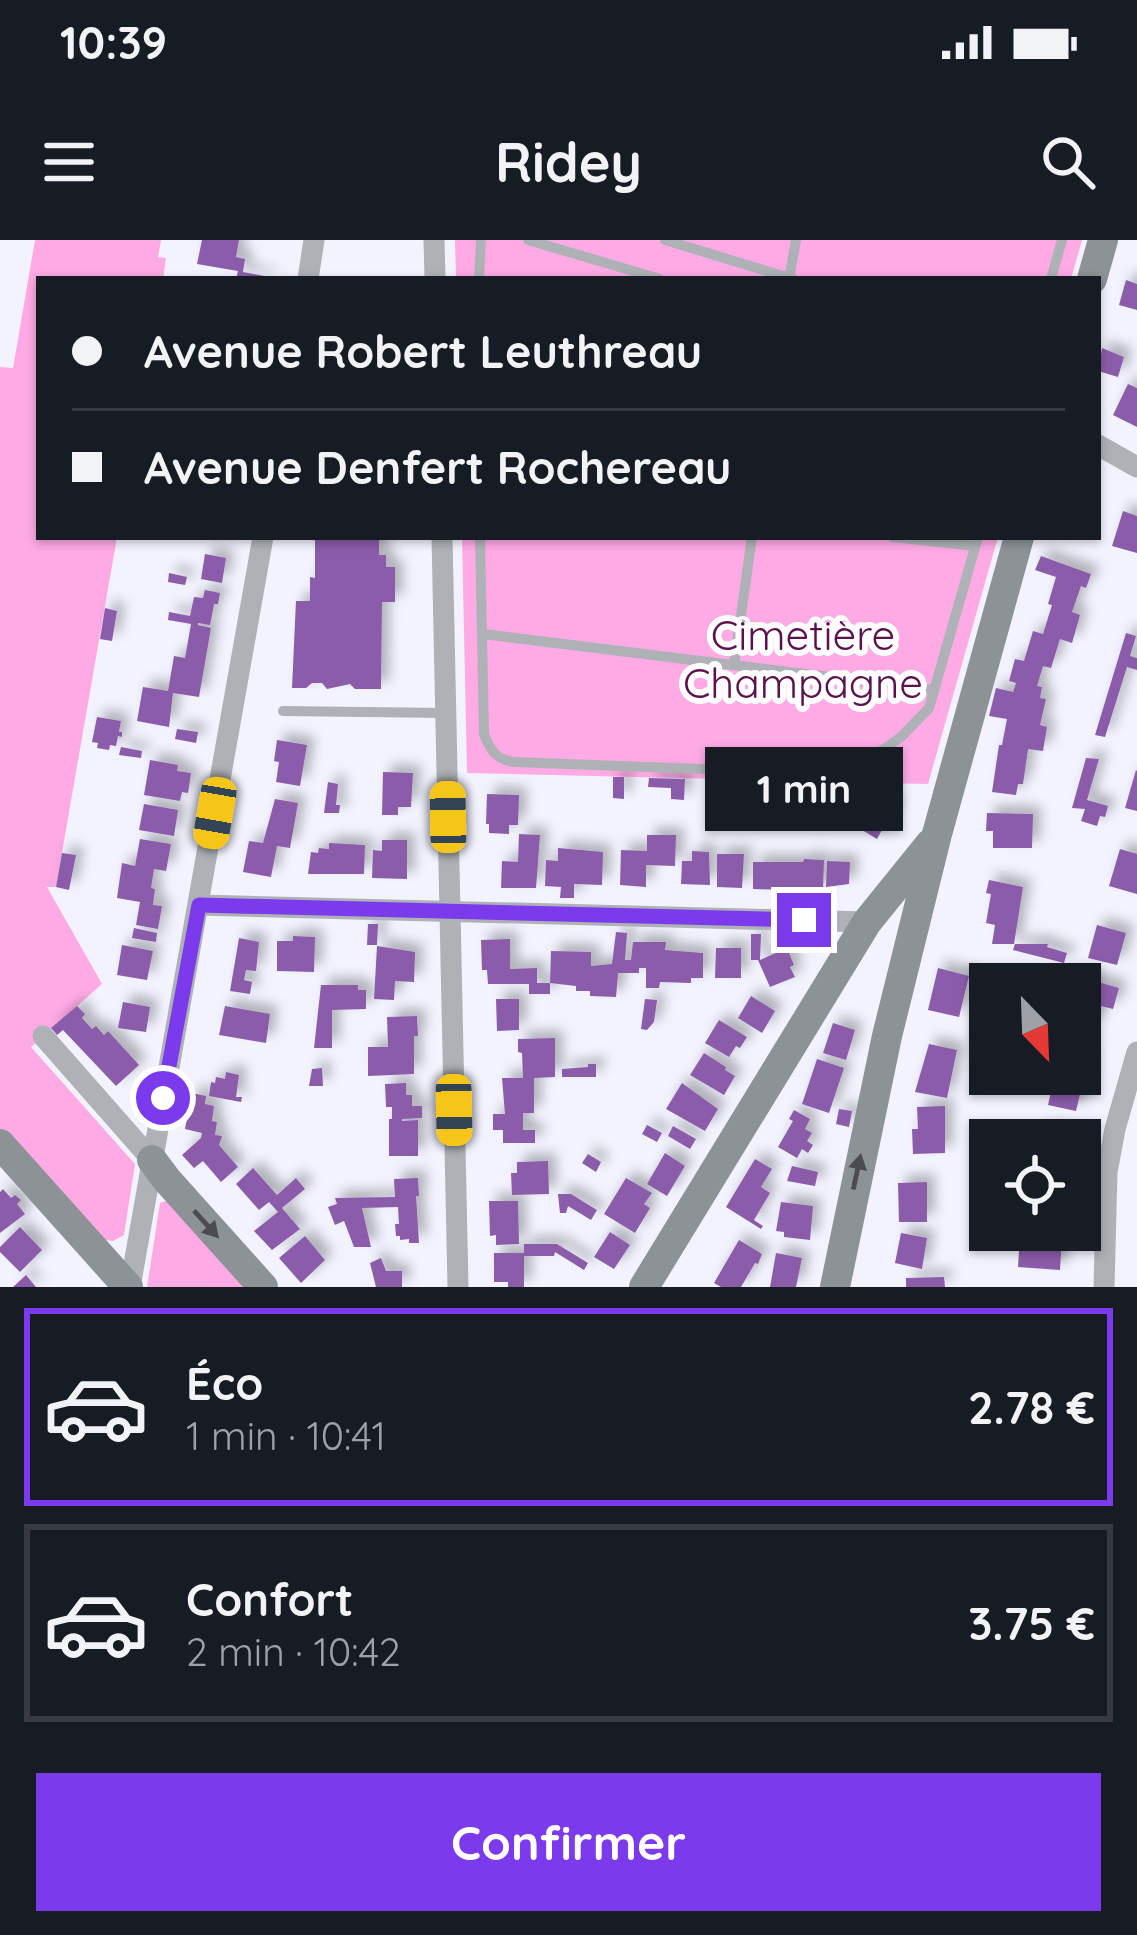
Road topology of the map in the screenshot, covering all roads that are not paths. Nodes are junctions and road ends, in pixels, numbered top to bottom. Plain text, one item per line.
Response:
1 (314, 240) edge
2 (434, 240) edge
3 (482, 240) edge
4 (528, 240) edge
5 (664, 240) edge
6 (796, 240) edge
7 (1062, 240) edge
8 (1103, 240) edge
9 (308, 276) edge
10 (435, 276) edge
11 (479, 276) edge
12 (650, 276) edge
13 (780, 276) edge
14 (790, 276) edge
15 (1052, 276) edge
16 (1093, 276) edge
17 (1101, 447) edge
18 (1137, 467) edge
19 (262, 540) edge
20 (442, 540) edge
21 (480, 540) edge
22 (752, 540) edge
23 (943, 540) edge
24 (1018, 540) edge
25 (976, 542) edge
26 (483, 634) junction
27 (734, 665) junction
28 (934, 690) junction
29 (283, 711) dead end
30 (446, 712) junction
31 (938, 834) junction
32 (199, 905) junction
33 (449, 911) junction
34 (867, 922) junction
35 (43, 1036) dead end
36 (1137, 1052) edge
37 (1126, 1129) edge
38 (0, 1144) edge
39 (152, 1160) junction
40 (129, 1287) edge
41 (263, 1287) edge
42 (458, 1287) edge
43 (644, 1287) edge
44 (835, 1287) edge
45 (1104, 1287) edge

1 - 9 street
2 - 10 street
3 - 11 lane
4 - 12 lane
5 - 13 lane
6 - 14 lane
7 - 15 lane
8 - 16 street
17 - 18 street
19 - 32 street
20 - 30 street
21 - 26 lane
22 - 27 lane
23 - 25 lane
24 - 31 street
25 - 28 lane
26 - 27 lane
26 - 28 lane
27 - 28 lane
29 - 30 lane
30 - 33 street
31 - 34 street
44 -> 31 street
32 - 33 street
32 - 39 street
33 - 34 street
33 - 42 street
34 - 43 street
35 - 39 street
36 - 37 street
37 - 45 street
38 - 40 street
39 - 40 street
39 -> 41 street

